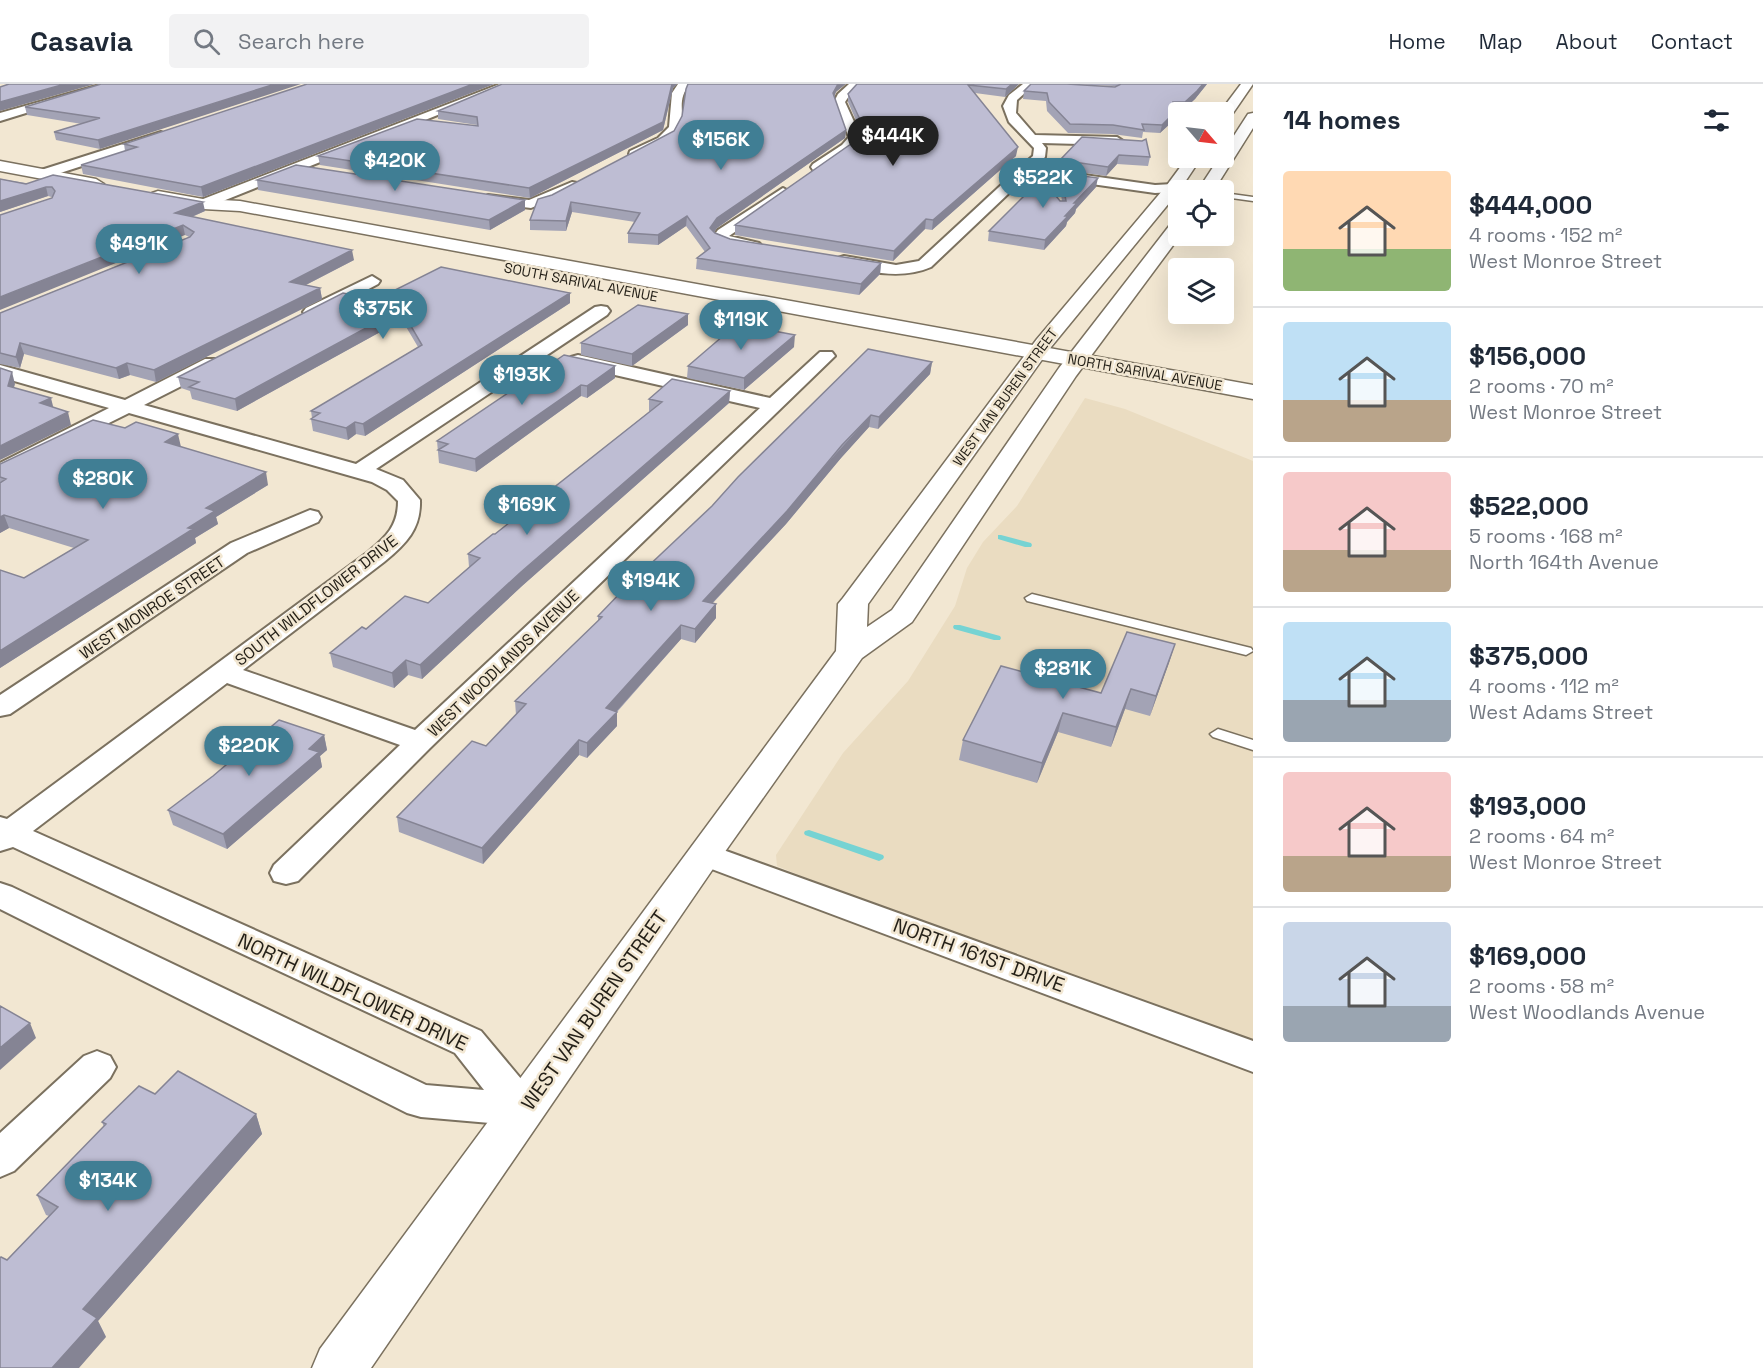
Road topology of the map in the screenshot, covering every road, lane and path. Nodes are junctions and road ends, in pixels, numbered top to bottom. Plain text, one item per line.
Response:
1 (114, 84) edge
2 (510, 84) edge
3 (685, 84) edge
4 (856, 84) edge
5 (1031, 84) edge
6 (1247, 84) edge
7 (1046, 86) edge
8 (1253, 92) edge
9 (12, 99) edge
10 (1253, 100) edge
11 (1234, 102) edge
12 (46, 104) junction
13 (0, 117) edge
14 (1253, 117) edge
15 (415, 121) junction
16 (438, 125) edge
17 (176, 131) edge
18 (1033, 139) junction
19 (1132, 142) edge
20 (625, 159) edge
21 (0, 166) edge
22 (296, 168) junction
23 (1028, 168) junction
24 (320, 171) edge
25 (810, 173) edge
26 (43, 174) junction
27 (586, 179) edge
28 (1212, 180) edge
29 (792, 186) edge
30 (117, 188) edge
31 (1168, 188) edge
32 (138, 192) edge
33 (1168, 194) edge
34 (471, 196) edge
35 (1234, 196) edge
36 (1253, 199) edge
37 (203, 204) junction
38 (1168, 239) edge
39 (766, 248) edge
40 (825, 257) edge
41 (372, 281) dead end
42 (601, 311) dead end
43 (298, 319) edge
44 (540, 352) junction
45 (826, 356) dead end
46 (223, 357) edge
47 (1032, 359) junction
48 (1072, 366) junction
49 (0, 371) edge
50 (1253, 392) edge
51 (775, 405) junction
52 (127, 406) junction
53 (1253, 409) edge
54 (361, 470) junction
55 (0, 471) edge
56 (310, 517) dead end
57 (1032, 598) dead end
58 (1246, 651) dead end
59 (851, 652) junction
60 (222, 672) junction
61 (0, 708) edge
62 (1218, 734) dead end
63 (420, 742) junction
64 (1253, 745) edge
65 (3, 834) edge
66 (704, 854) junction
67 (286, 873) dead end
68 (0, 895) edge
69 (1253, 1057) edge
70 (97, 1066) dead end
71 (523, 1110) junction
72 (0, 1159) edge
73 (339, 1368) edge

1 - 12 street
2 - 15 street
3 - 20 street
4 - 25 street
5 - 7 street
5 - 18 street
6 - 11 main road
8 - 10 main road
9 - 12 street
12 - 13 street
14 - 28 main road
15 - 16 street
15 - 22 street
17 - 26 street
18 - 19 street
18 - 23 street
21 - 26 main road
22 - 24 street
22 - 37 street
23 - 31 street
23 - 40 street
26 - 30 main road
27 - 34 street
29 - 39 street
32 - 37 main road, SOUTH SARIVAL AVENUE
33 - 47 main road, WEST VAN BUREN STREET
35 - 36 lane
37 - 47 main road, SOUTH SARIVAL AVENUE
38 - 48 main road, WEST VAN BUREN STREET
41 - 43 street
42 - 44 street
44 - 51 street
44 - 54 street
45 - 51 street, WEST WOODLANDS AVENUE
46 - 52 street
47 - 48 main road, NORTH SARIVAL AVENUE
47 - 59 main road, WEST VAN BUREN STREET
48 - 50 main road, NORTH SARIVAL AVENUE
48 - 53 main road, NORTH SARIVAL AVENUE
48 - 59 main road, WEST VAN BUREN STREET
49 - 52 street, SOUTH WILDFLOWER DRIVE
51 - 63 street, WEST WOODLANDS AVENUE
52 - 54 street, SOUTH WILDFLOWER DRIVE
52 - 55 street
54 - 60 street, SOUTH WILDFLOWER DRIVE
56 - 61 street, WEST MONROE STREET
57 - 58 lane
59 - 66 main road, WEST VAN BUREN STREET
60 - 63 street
60 - 65 street, SOUTH WILDFLOWER DRIVE
62 - 64 lane
63 - 67 street, WEST WOODLANDS AVENUE
65 - 71 street, NORTH WILDFLOWER DRIVE
66 - 69 street, NORTH 161ST DRIVE
66 - 71 main road, WEST VAN BUREN STREET
68 - 71 street
70 - 72 street
71 - 73 main road, WEST VAN BUREN STREET

